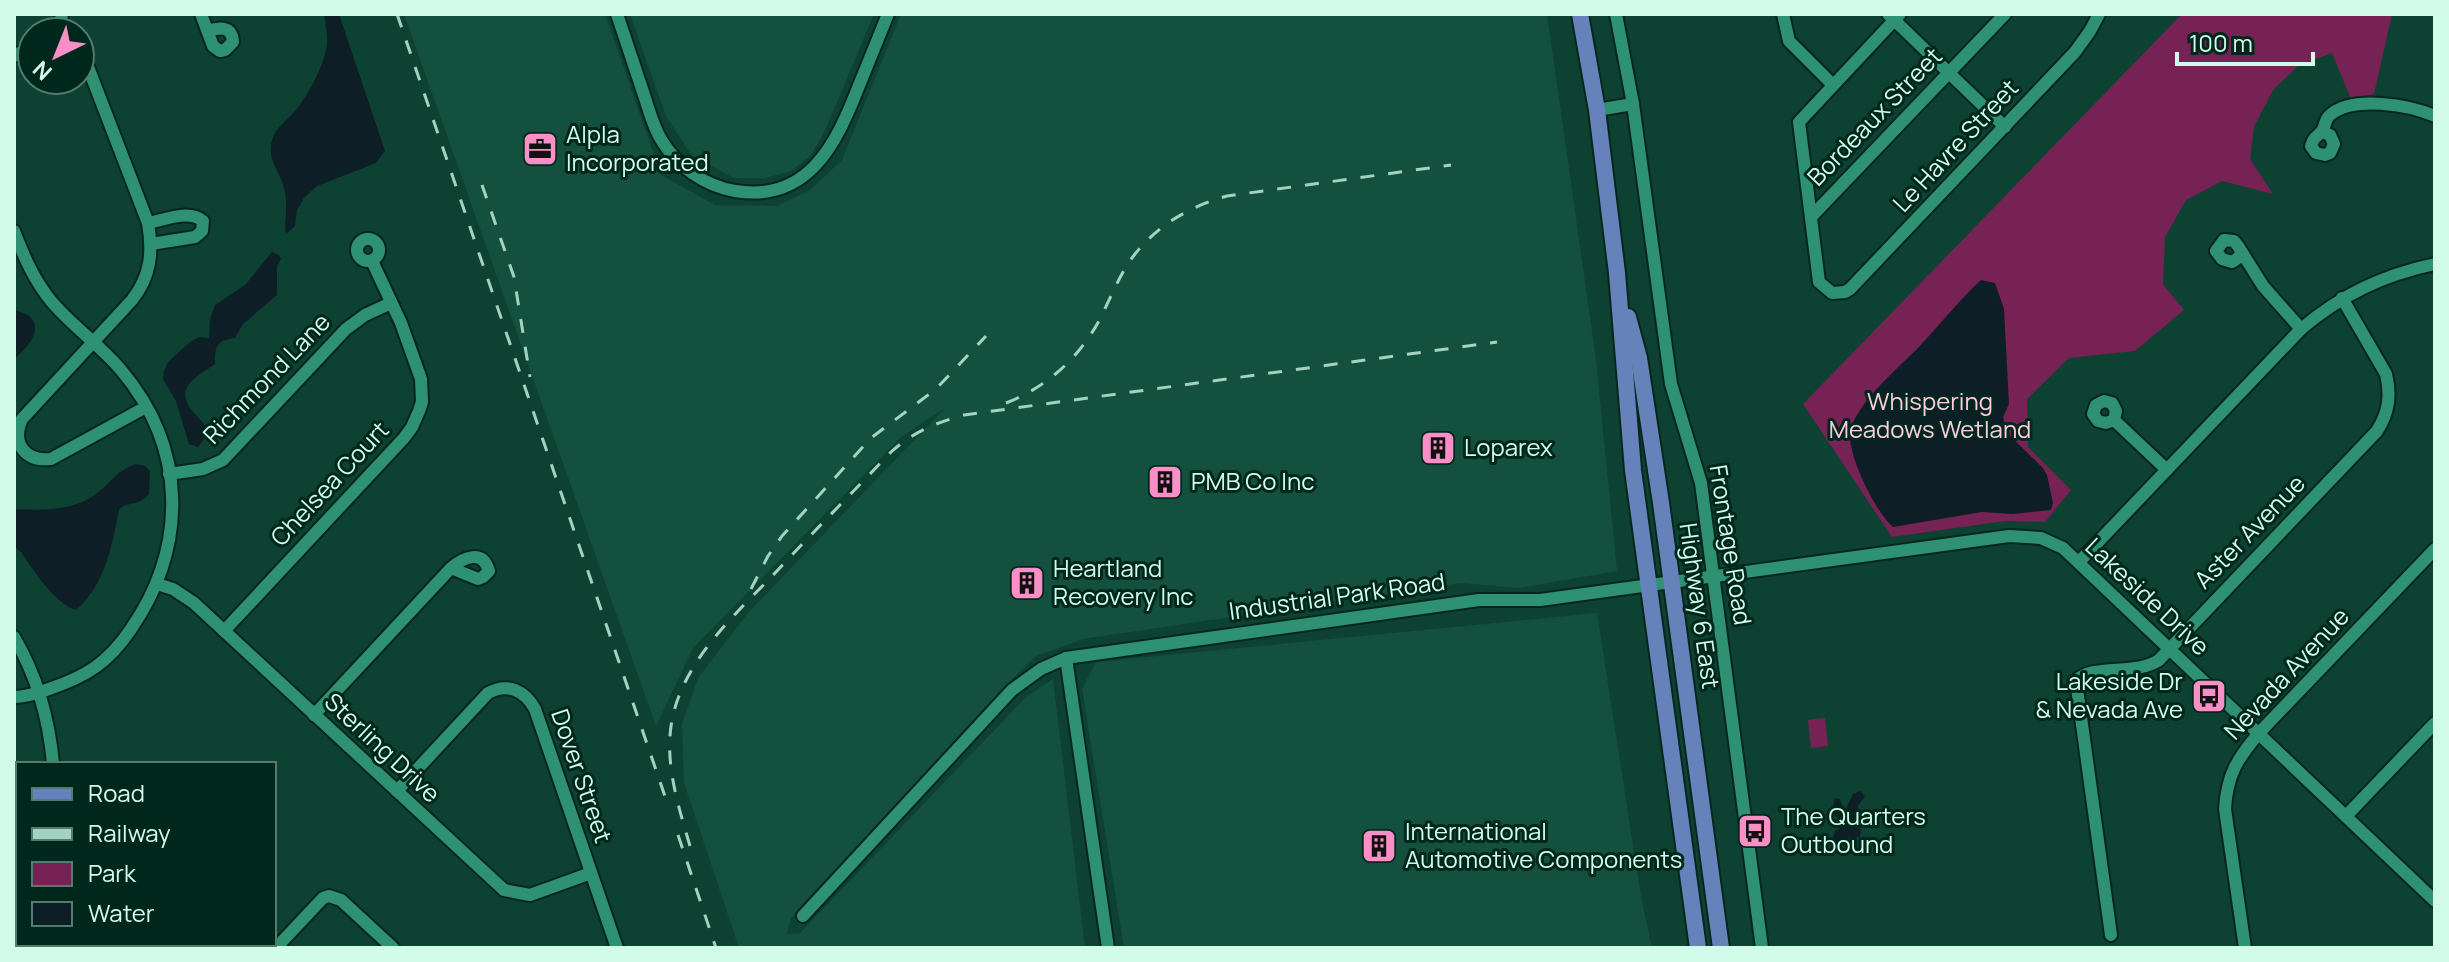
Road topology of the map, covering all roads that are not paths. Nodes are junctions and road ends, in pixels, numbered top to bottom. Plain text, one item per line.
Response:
1 (201, 14) edge
2 (617, 14) edge
3 (888, 14) edge
4 (1580, 14) edge
5 (1616, 14) edge
6 (1783, 14) edge
7 (2005, 14) edge
8 (2099, 14) edge
9 (1894, 16) edge
10 (208, 31) dead end
11 (1948, 73) junction
12 (1832, 84) junction
13 (96, 88) edge
14 (1633, 104) junction
15 (1597, 110) junction
16 (2435, 116) edge
17 (2005, 127) junction
18 (2322, 132) dead end
19 (1811, 217) junction
20 (148, 223) junction
21 (14, 231) edge
22 (151, 244) junction
23 (2242, 252) dead end
24 (19, 259) edge
25 (372, 261) dead end
26 (2435, 264) edge
27 (1617, 273) junction
28 (2342, 298) junction
29 (391, 303) junction
30 (2301, 329) junction
31 (94, 342) junction
32 (146, 407) junction
33 (2114, 420) dead end
34 (2167, 470) junction
35 (169, 474) junction
36 (2435, 549) edge
37 (2079, 562) junction
38 (451, 568) dead end
39 (1714, 577) junction
40 (1671, 582) junction
41 (157, 584) junction
42 (1649, 585) junction
43 (224, 631) junction
44 (14, 637) edge
45 (2170, 648) junction
46 (1066, 658) junction
47 (39, 693) junction
48 (14, 697) edge
49 (314, 715) junction
50 (2435, 723) edge
51 (2259, 733) junction
52 (53, 762) edge
53 (397, 791) junction
54 (2346, 816) junction
55 (591, 873) junction
56 (2434, 897) edge
57 (803, 916) dead end
58 (2111, 935) dead end
59 (276, 948) edge
60 (393, 948) edge
61 (617, 948) edge
62 (1108, 948) edge
63 (1698, 948) edge
64 (1721, 948) edge
65 (1762, 948) edge
66 (2245, 948) edge

1 - 10 street
2 - 3 street
4 - 15 main road, Highway 6 East
5 - 14 street, Frontage Road
6 - 12 street
7 - 11 street, Bordeaux Street
8 - 17 street, Le Havre Street
9 - 11 street
9 - 12 street
11 - 17 street
11 - 19 street, Bordeaux Street
12 - 19 street
13 - 20 street
14 - 15 street
14 - 39 street, Frontage Road
15 - 27 main road, Highway 6 East
16 - 18 street
17 - 19 street, Le Havre Street
20 - 22 street
20 - 22 street
21 - 24 street
22 - 31 street
23 - 30 street
24 - 31 street
25 - 29 street, Chelsea Court
26 - 28 street
27 - 40 main road, Highway 6 East
27 - 42 main road, Highway 6 East
28 - 30 street
28 - 45 street, Aster Avenue
29 - 35 street, Richmond Lane
29 - 43 street, Chelsea Court
30 - 34 street
31 - 32 street
31 - 32 street
32 - 35 street
33 - 34 street
34 - 37 street
35 - 41 street
36 - 51 street, Nevada Avenue
37 - 39 street, Lakeside Drive
37 - 45 street, Lakeside Drive
38 - 49 street
39 - 40 street, Lakeside Drive
39 - 65 street, Frontage Road
40 - 42 street, Lakeside Drive
40 - 64 main road, Highway 6 East
41 - 43 street, Sterling Drive
41 - 47 street
42 - 46 street, Industrial Park Road
42 - 63 main road, Highway 6 East
43 - 49 street, Sterling Drive
44 - 47 street
45 - 51 street, Lakeside Drive
45 - 58 street, Aster Avenue
46 - 57 street, Industrial Park Road
46 - 62 street
47 - 48 street
47 - 52 street
49 - 53 street, Sterling Drive
50 - 54 street
51 - 54 street, Lakeside Drive
51 - 66 street, Nevada Avenue
53 - 55 street, Sterling Drive
53 - 55 street, Dover Street
54 - 56 street, Lakeside Drive
55 - 61 street, Dover Street
59 - 60 street

